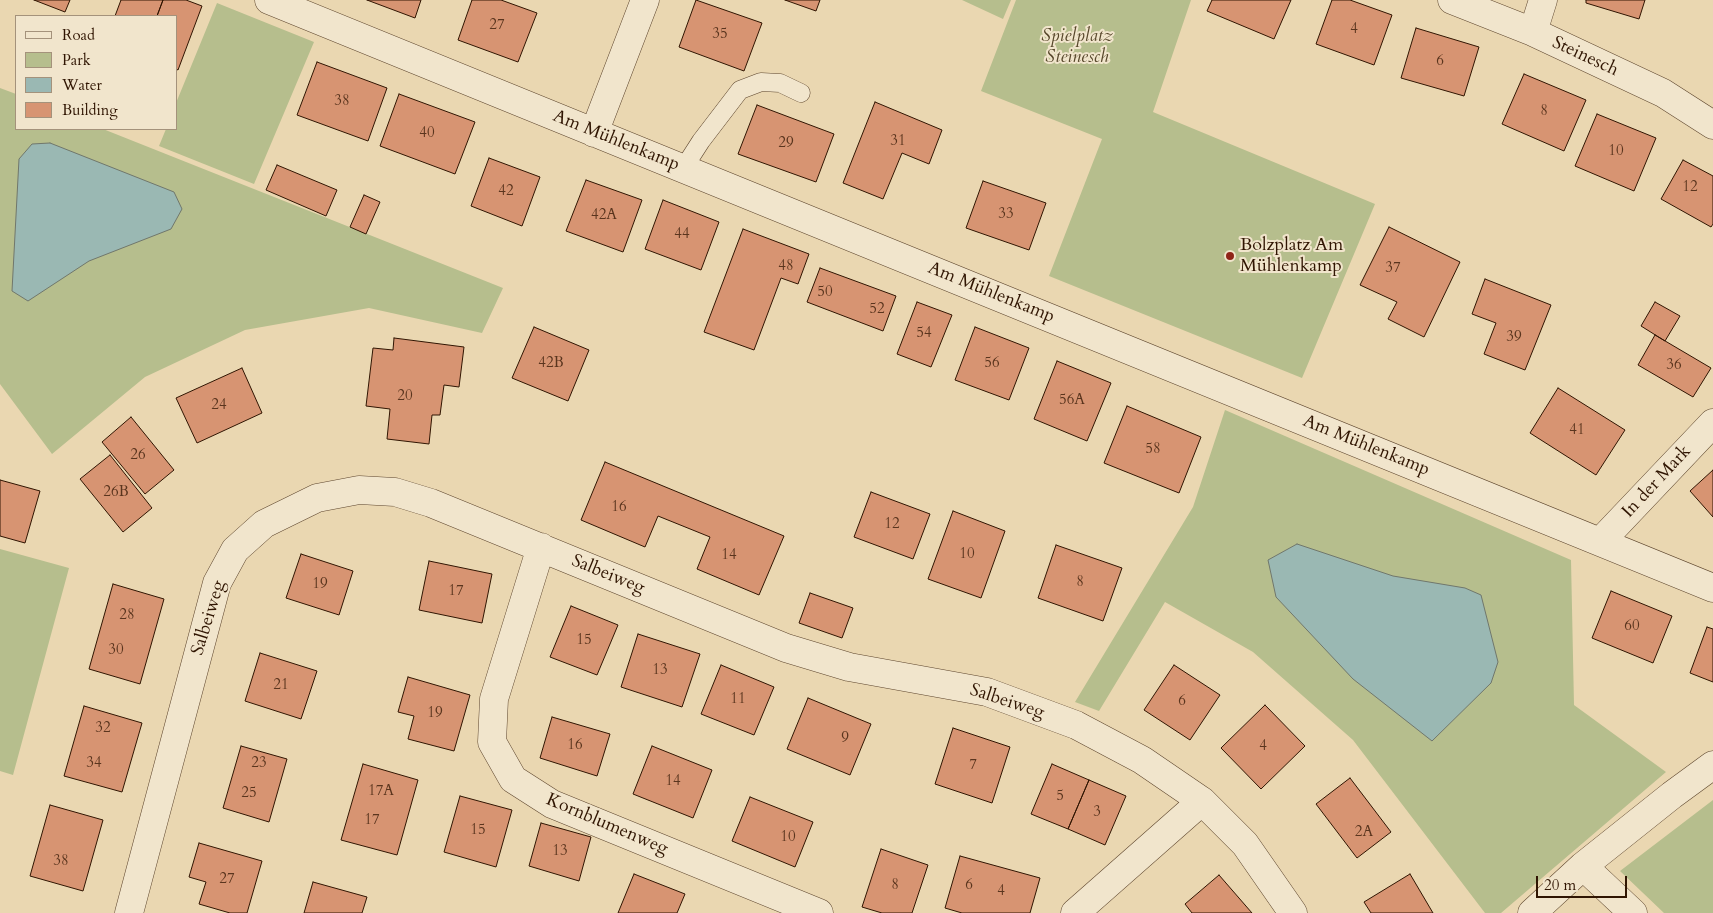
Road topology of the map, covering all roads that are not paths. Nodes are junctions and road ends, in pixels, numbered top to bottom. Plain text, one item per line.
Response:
1 (269, 0) edge
2 (645, 0) edge
3 (1452, 0) edge
4 (1543, 0) edge
5 (1533, 32) junction
6 (801, 93) dead end
7 (1713, 125) edge
8 (594, 133) junction
9 (683, 169) junction
10 (1713, 423) edge
11 (1601, 541) junction
12 (541, 547) junction
13 (1713, 588) edge
14 (1713, 765) edge
15 (1202, 801) junction
16 (1583, 866) junction
17 (129, 913) edge
18 (819, 913) edge
19 (1075, 913) edge
20 (1293, 913) edge
21 (1532, 913) edge
22 (1633, 913) edge

1 - 8 street, Am Mühlenkamp
2 - 8 street
3 - 5 street, Steinesch
4 - 5 street
5 - 7 street, Steinesch
6 - 9 lane
8 - 9 street, Am Mühlenkamp
9 - 11 street, Am Mühlenkamp
10 - 11 street, In der Mark
11 - 13 street, Am Mühlenkamp
12 - 15 street, Salbeiweg
12 - 17 street, Salbeiweg
12 - 18 street, Kornblumenweg
14 - 16 street
15 - 19 street
15 - 20 street, Salbeiweg
16 - 21 street
16 - 22 street

